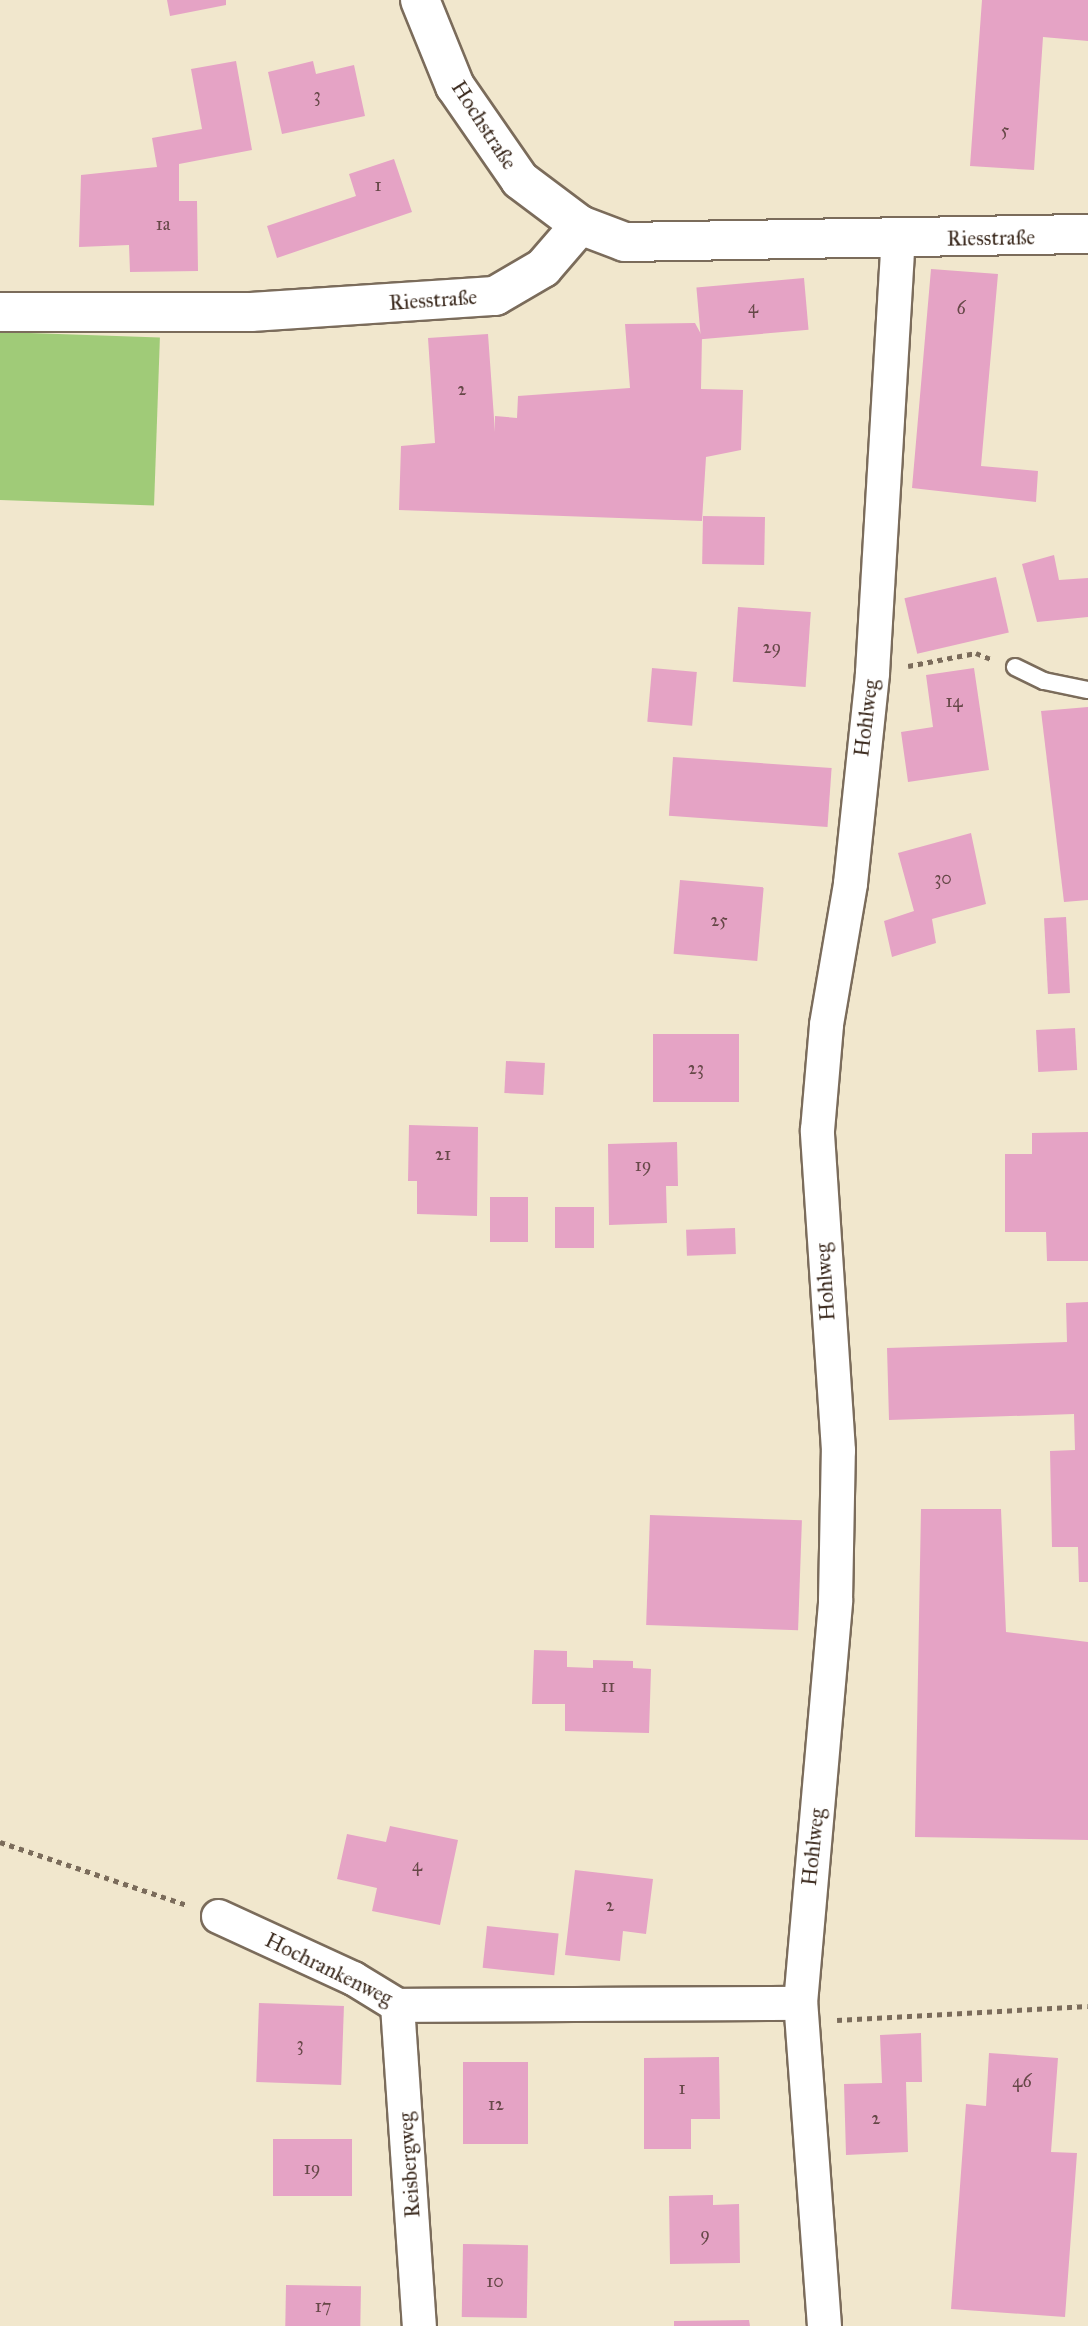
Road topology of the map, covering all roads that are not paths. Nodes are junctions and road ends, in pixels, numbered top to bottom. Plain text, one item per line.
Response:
1 (420, 0) edge
2 (580, 225) junction
3 (1088, 234) edge
4 (898, 239) junction
5 (0, 312) edge
6 (1015, 667) road end
7 (1088, 690) edge
8 (218, 1916) road end
9 (800, 2003) junction
10 (397, 2005) junction
11 (419, 2326) edge
12 (824, 2326) edge

1 - 2 street, Hochstraße
2 - 4 street, Riesstraße
2 - 5 street, Riesstraße
3 - 4 street, Riesstraße
4 - 9 street, Hohlweg
6 - 7 lane
8 - 10 street, Hochrankenweg
9 - 10 street, Hochrankenweg
9 - 12 street, Hohlweg
10 - 11 street, Reisbergweg

